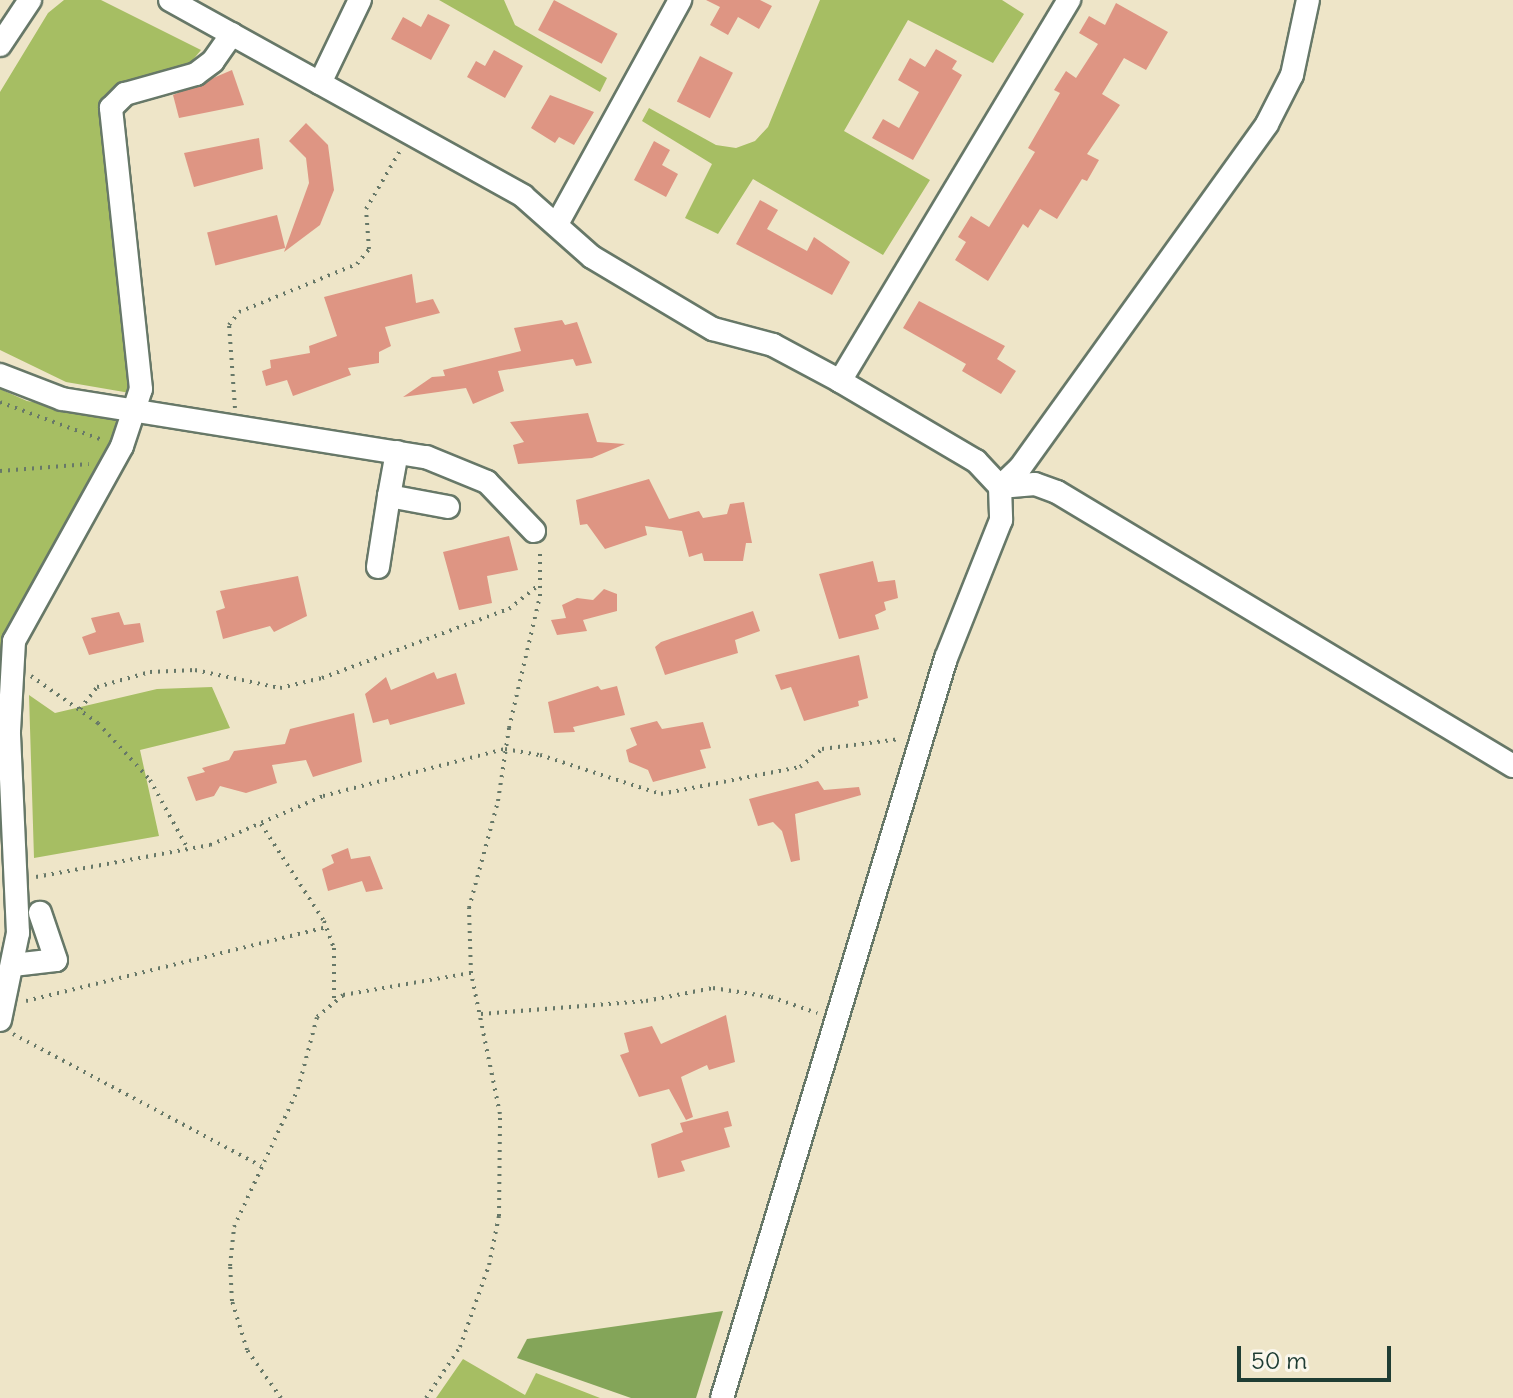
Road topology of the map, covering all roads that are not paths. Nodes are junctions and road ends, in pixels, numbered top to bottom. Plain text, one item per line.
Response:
1 (17, 0) edge
2 (30, 0) edge
3 (170, 0) edge
4 (360, 0) edge
5 (680, 0) edge
6 (1069, 0) edge
7 (1308, 0) edge
8 (232, 34) junction
9 (5, 36) edge
10 (320, 83) junction
11 (557, 224) junction
12 (0, 375) edge
13 (840, 381) junction
14 (138, 410) junction
15 (397, 452) junction
16 (1000, 487) junction
17 (389, 496) junction
18 (448, 507) dead end
19 (534, 531) road end
20 (378, 567) dead end
21 (1513, 766) edge
22 (12, 876) edge
23 (40, 913) dead end
24 (13, 965) junction
25 (1, 1018) edge
26 (722, 1398) edge

1 - 9 street
2 - 9 street
3 - 8 street
4 - 10 street
5 - 11 street
6 - 13 street
7 - 16 street
8 - 10 street
8 - 14 street
10 - 11 street
11 - 13 street
12 - 14 street
13 - 16 street
14 - 15 street
14 - 22 street
15 - 17 street
15 - 19 street
16 - 21 street
16 - 26 street
17 - 18 street
17 - 20 street
22 - 24 street
23 - 24 street
24 - 25 street

